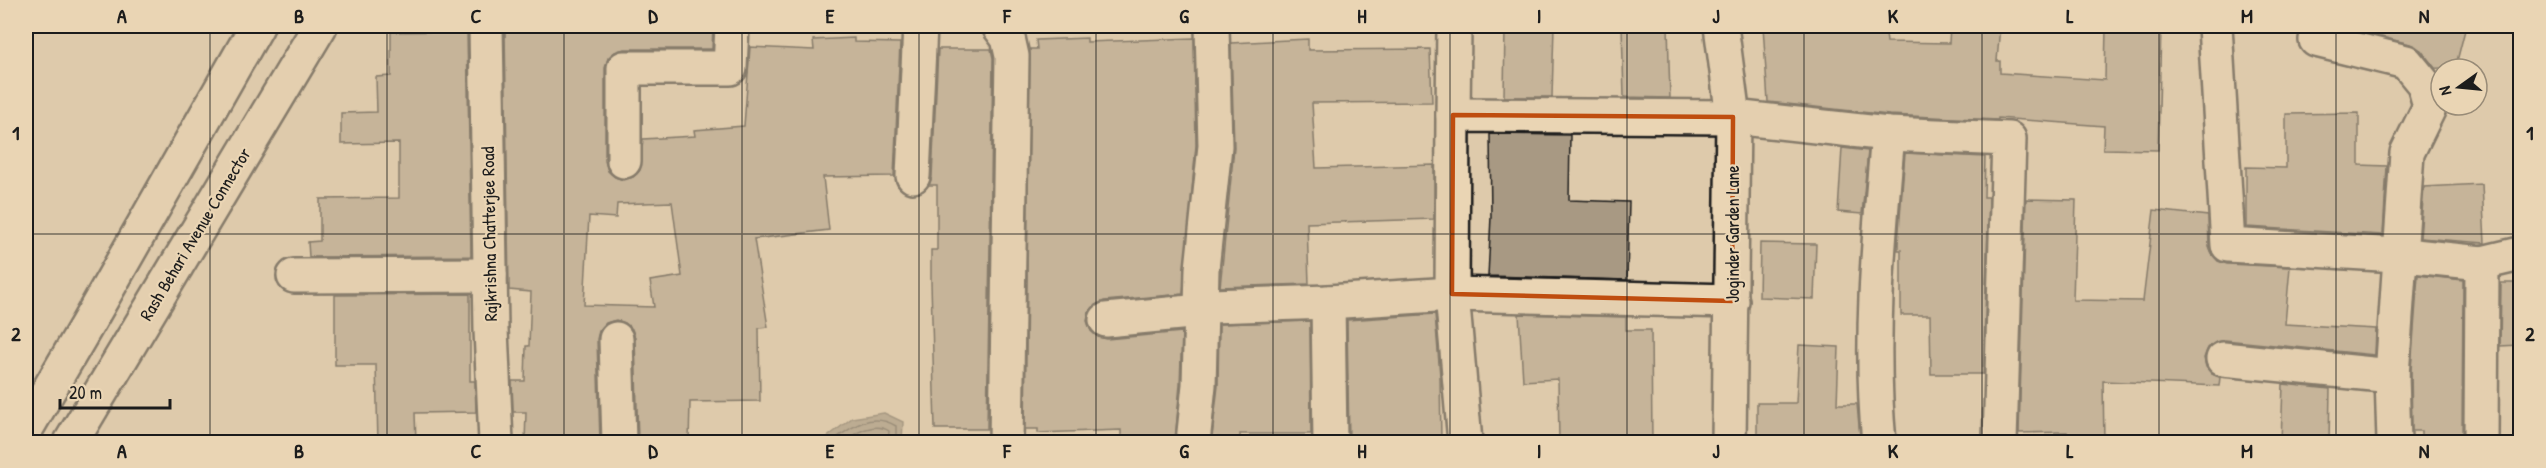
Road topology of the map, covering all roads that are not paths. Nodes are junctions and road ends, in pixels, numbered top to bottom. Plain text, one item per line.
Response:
1 (257, 26) edge
2 (320, 26) edge
3 (486, 26) edge
4 (732, 26) edge
5 (920, 26) edge
6 (999, 26) edge
7 (1212, 26) edge
8 (1454, 26) edge
9 (1721, 26) edge
10 (2215, 26) edge
11 (2316, 40) dead end
12 (1453, 115) junction
13 (1733, 117) junction
14 (1888, 134) junction
15 (624, 160) dead end
16 (913, 176) dead end
17 (2520, 254) edge
18 (2401, 255) junction
19 (2482, 263) junction
20 (490, 275) junction
21 (294, 276) dead end
22 (1452, 294) junction
23 (1732, 301) junction
24 (1328, 302) junction
25 (1201, 311) junction
26 (1106, 320) dead end
27 (616, 339) dead end
28 (2223, 359) dead end
29 (2392, 376) junction
30 (26, 429) edge
31 (72, 442) edge
32 (496, 442) edge
33 (619, 442) edge
34 (1006, 442) edge
35 (1193, 442) edge
36 (1330, 442) edge
37 (1465, 442) edge
38 (1729, 442) edge
39 (1879, 442) edge
40 (2000, 442) edge
41 (2394, 442) edge
42 (2481, 442) edge

1 - 30 street
2 - 31 street, Rash Behari Avenue Connector
3 - 20 street, Rajkrishna Chatterjee Road
4 - 15 street
5 - 16 street
6 - 34 street
7 - 25 street
8 - 12 street
9 - 13 street, Joginder Garden Lane
10 - 18 street
11 - 18 street
12 - 13 street
12 - 22 street
13 - 14 street
13 - 23 street, Joginder Garden Lane
14 - 39 street
14 - 40 street
17 - 19 street
18 - 19 street
18 - 29 street
19 - 42 street
20 - 21 street
20 - 32 street, Rajkrishna Chatterjee Road
22 - 23 street
22 - 24 street
22 - 37 street
23 - 38 street, Joginder Garden Lane
24 - 25 street
24 - 36 street
25 - 26 street
25 - 35 street
27 - 33 street
28 - 29 street
29 - 41 street

